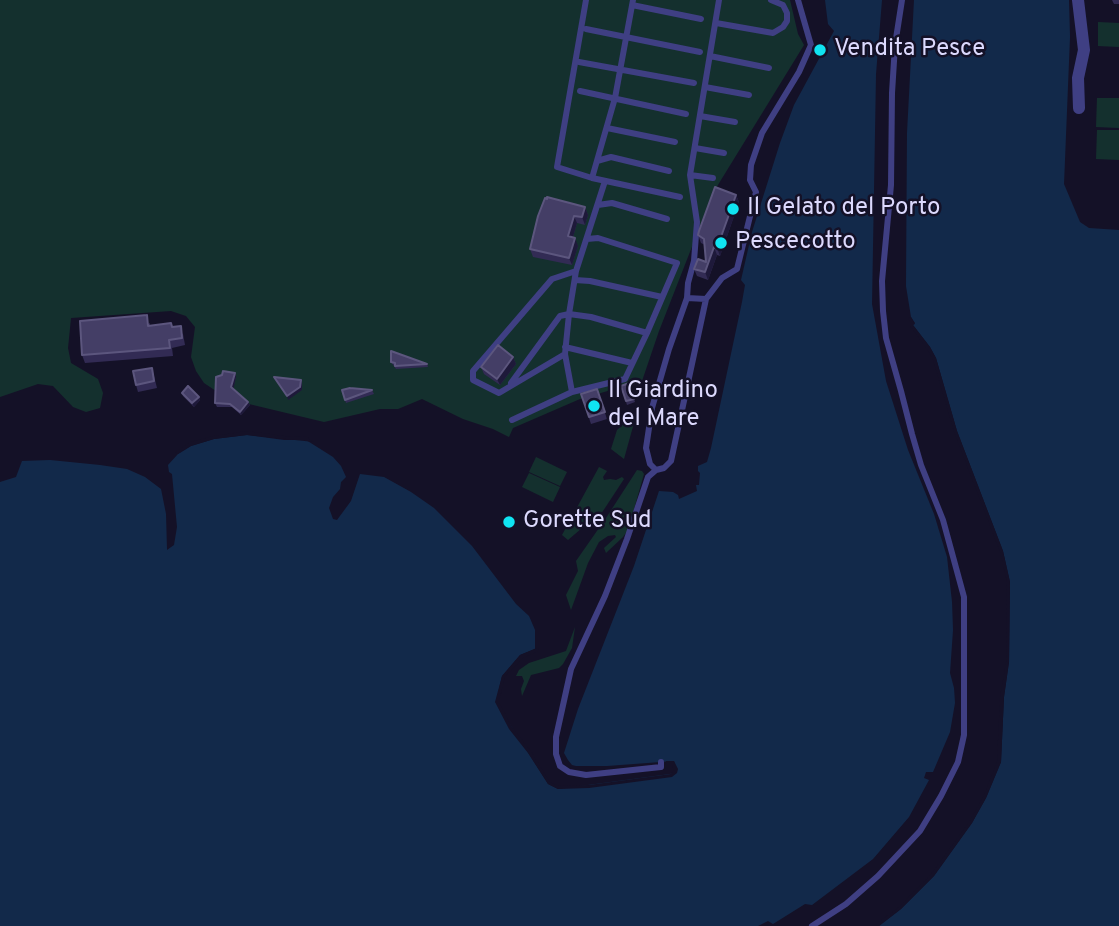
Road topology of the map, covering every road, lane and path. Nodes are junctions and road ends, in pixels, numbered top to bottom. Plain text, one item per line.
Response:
1 (586, 0) edge
2 (719, 0) edge
3 (771, 0) edge
4 (798, 0) edge
5 (902, 0) edge
6 (1078, 0) edge
7 (633, 3) edge
8 (701, 19) dead end
9 (716, 23) junction
10 (586, 29) dead end
11 (626, 38) junction
12 (700, 52) dead end
13 (710, 56) junction
14 (579, 62) dead end
15 (769, 68) dead end
16 (620, 69) junction
17 (694, 83) dead end
18 (705, 87) junction
19 (580, 91) dead end
20 (750, 95) dead end
21 (614, 98) junction
22 (1079, 108) dead end
23 (686, 114) dead end
24 (700, 116) junction
25 (735, 122) dead end
26 (607, 128) junction
27 (675, 142) dead end
28 (695, 148) junction
29 (724, 153) dead end
30 (597, 161) junction
31 (669, 171) dead end
32 (690, 175) junction
33 (592, 178) junction
34 (713, 178) dead end
35 (605, 181) junction
36 (680, 197) dead end
37 (597, 205) junction
38 (667, 219) dead end
39 (587, 239) junction
40 (576, 271) junction
41 (575, 280) junction
42 (662, 297) junction
43 (687, 298) junction
44 (706, 299) junction
45 (569, 314) junction
46 (647, 333) junction
47 (565, 351) junction
48 (632, 363) junction
49 (508, 388) junction
50 (572, 392) junction
51 (512, 420) dead end
52 (656, 470) junction
53 (661, 762) dead end
54 (812, 926) edge

1 - 33 lane
2 - 9 lane
3 - 9 lane
4 - 44 lane
5 - 54 lane
6 - 22 street
7 - 8 lane
7 - 11 lane
9 - 13 lane
10 - 11 lane
11 - 12 lane
11 - 16 lane
13 - 15 lane
13 - 18 lane
14 - 16 lane
16 - 17 lane
16 - 21 lane
18 - 20 lane
18 - 24 lane
19 - 21 lane
21 - 23 lane
21 - 26 lane
24 - 25 lane
24 - 28 lane
26 - 27 lane
26 - 30 lane
28 - 29 lane
28 - 32 lane
30 - 31 lane
30 - 33 lane
32 - 34 lane
32 - 43 lane
33 - 35 lane
35 - 36 lane
35 - 37 lane
37 - 38 lane
37 - 39 lane
39 - 40 lane
39 - 42 lane
40 - 41 lane
40 - 49 lane
41 - 42 lane
41 - 45 lane
42 - 46 lane
43 - 44 lane
43 - 52 lane
44 - 52 lane
45 - 46 lane
45 - 47 lane
45 - 49 lane
46 - 48 lane
47 - 48 lane
47 - 49 lane
47 - 50 lane
48 - 50 lane
50 - 51 lane
52 - 53 lane

